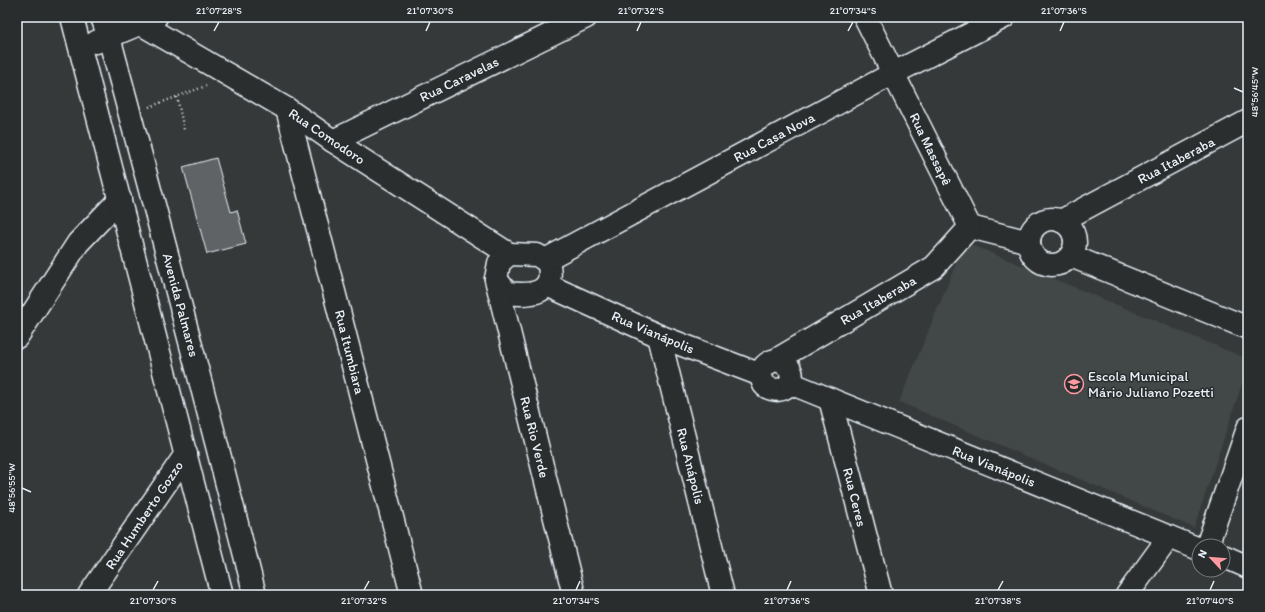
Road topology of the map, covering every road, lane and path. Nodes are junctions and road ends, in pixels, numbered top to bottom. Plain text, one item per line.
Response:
1 (72, 17) edge
2 (586, 17) edge
3 (865, 17) edge
4 (1004, 17) edge
5 (142, 19) edge
6 (106, 27) edge
7 (80, 49) junction
8 (894, 73) junction
9 (206, 86) dead end
10 (176, 97) junction
11 (287, 109) junction
12 (142, 110) dead end
13 (1248, 121) edge
14 (184, 130) dead end
15 (332, 141) junction
16 (120, 199) junction
17 (1061, 221) junction
18 (970, 227) junction
19 (1029, 242) junction
20 (509, 254) junction
21 (1071, 256) junction
22 (545, 260) junction
23 (496, 279) junction
24 (547, 285) junction
25 (1248, 328) edge
26 (659, 336) junction
27 (17, 337) edge
28 (776, 360) junction
29 (761, 375) junction
30 (790, 383) junction
31 (830, 399) junction
32 (1248, 428) edge
33 (216, 440) junction
34 (186, 454) junction
35 (1169, 537) junction
36 (1210, 538) edge
37 (1191, 546) edge
38 (1248, 547) edge
39 (1231, 554) edge
40 (1231, 560) edge
41 (1248, 567) edge
42 (89, 595) edge
43 (222, 595) edge
44 (255, 595) edge
45 (412, 595) edge
46 (574, 595) edge
47 (723, 595) edge
48 (881, 595) edge
49 (1127, 595) edge

1 - 7 street
2 - 15 street, Rua Caravelas
3 - 8 street, Rua Massapê
4 - 8 street, Rua Casa Nova
5 - 6 street
5 - 11 street, Rua Comodoro
6 - 7 street
6 - 33 street, Avenida Palmares
7 - 16 street
8 - 18 street, Rua Massapê
8 - 22 street, Rua Casa Nova
9 - 10 path
10 - 12 path
10 - 14 path
11 - 15 street, Rua Comodoro
11 - 45 street, Rua Itumbiara
13 - 17 street, Rua Itaberaba
15 - 20 street, Rua Comodoro
16 - 27 street
16 - 34 street
17 - 19 street
17 - 21 street
18 - 19 street
18 - 28 street, Rua Itaberaba
19 - 21 street
20 - 22 street
20 - 23 street
21 - 25 street
22 - 24 street
23 - 24 street
23 - 46 street, Rua Rio Verde
24 - 26 street, Rua Vianápolis
26 - 29 street, Rua Vianápolis
26 - 47 street, Rua Anápolis
28 - 29 street
28 - 30 street
29 - 30 street
30 - 31 street, Rua Vianápolis
31 - 35 street, Rua Vianápolis
31 - 48 street, Rua Ceres
32 - 36 street
33 - 34 street
33 - 44 street, Avenida Palmares
34 - 42 street, Rua Humberto Gozzo
34 - 43 street
35 - 37 street, Rua Vianápolis
35 - 49 street
38 - 39 street
40 - 41 street

